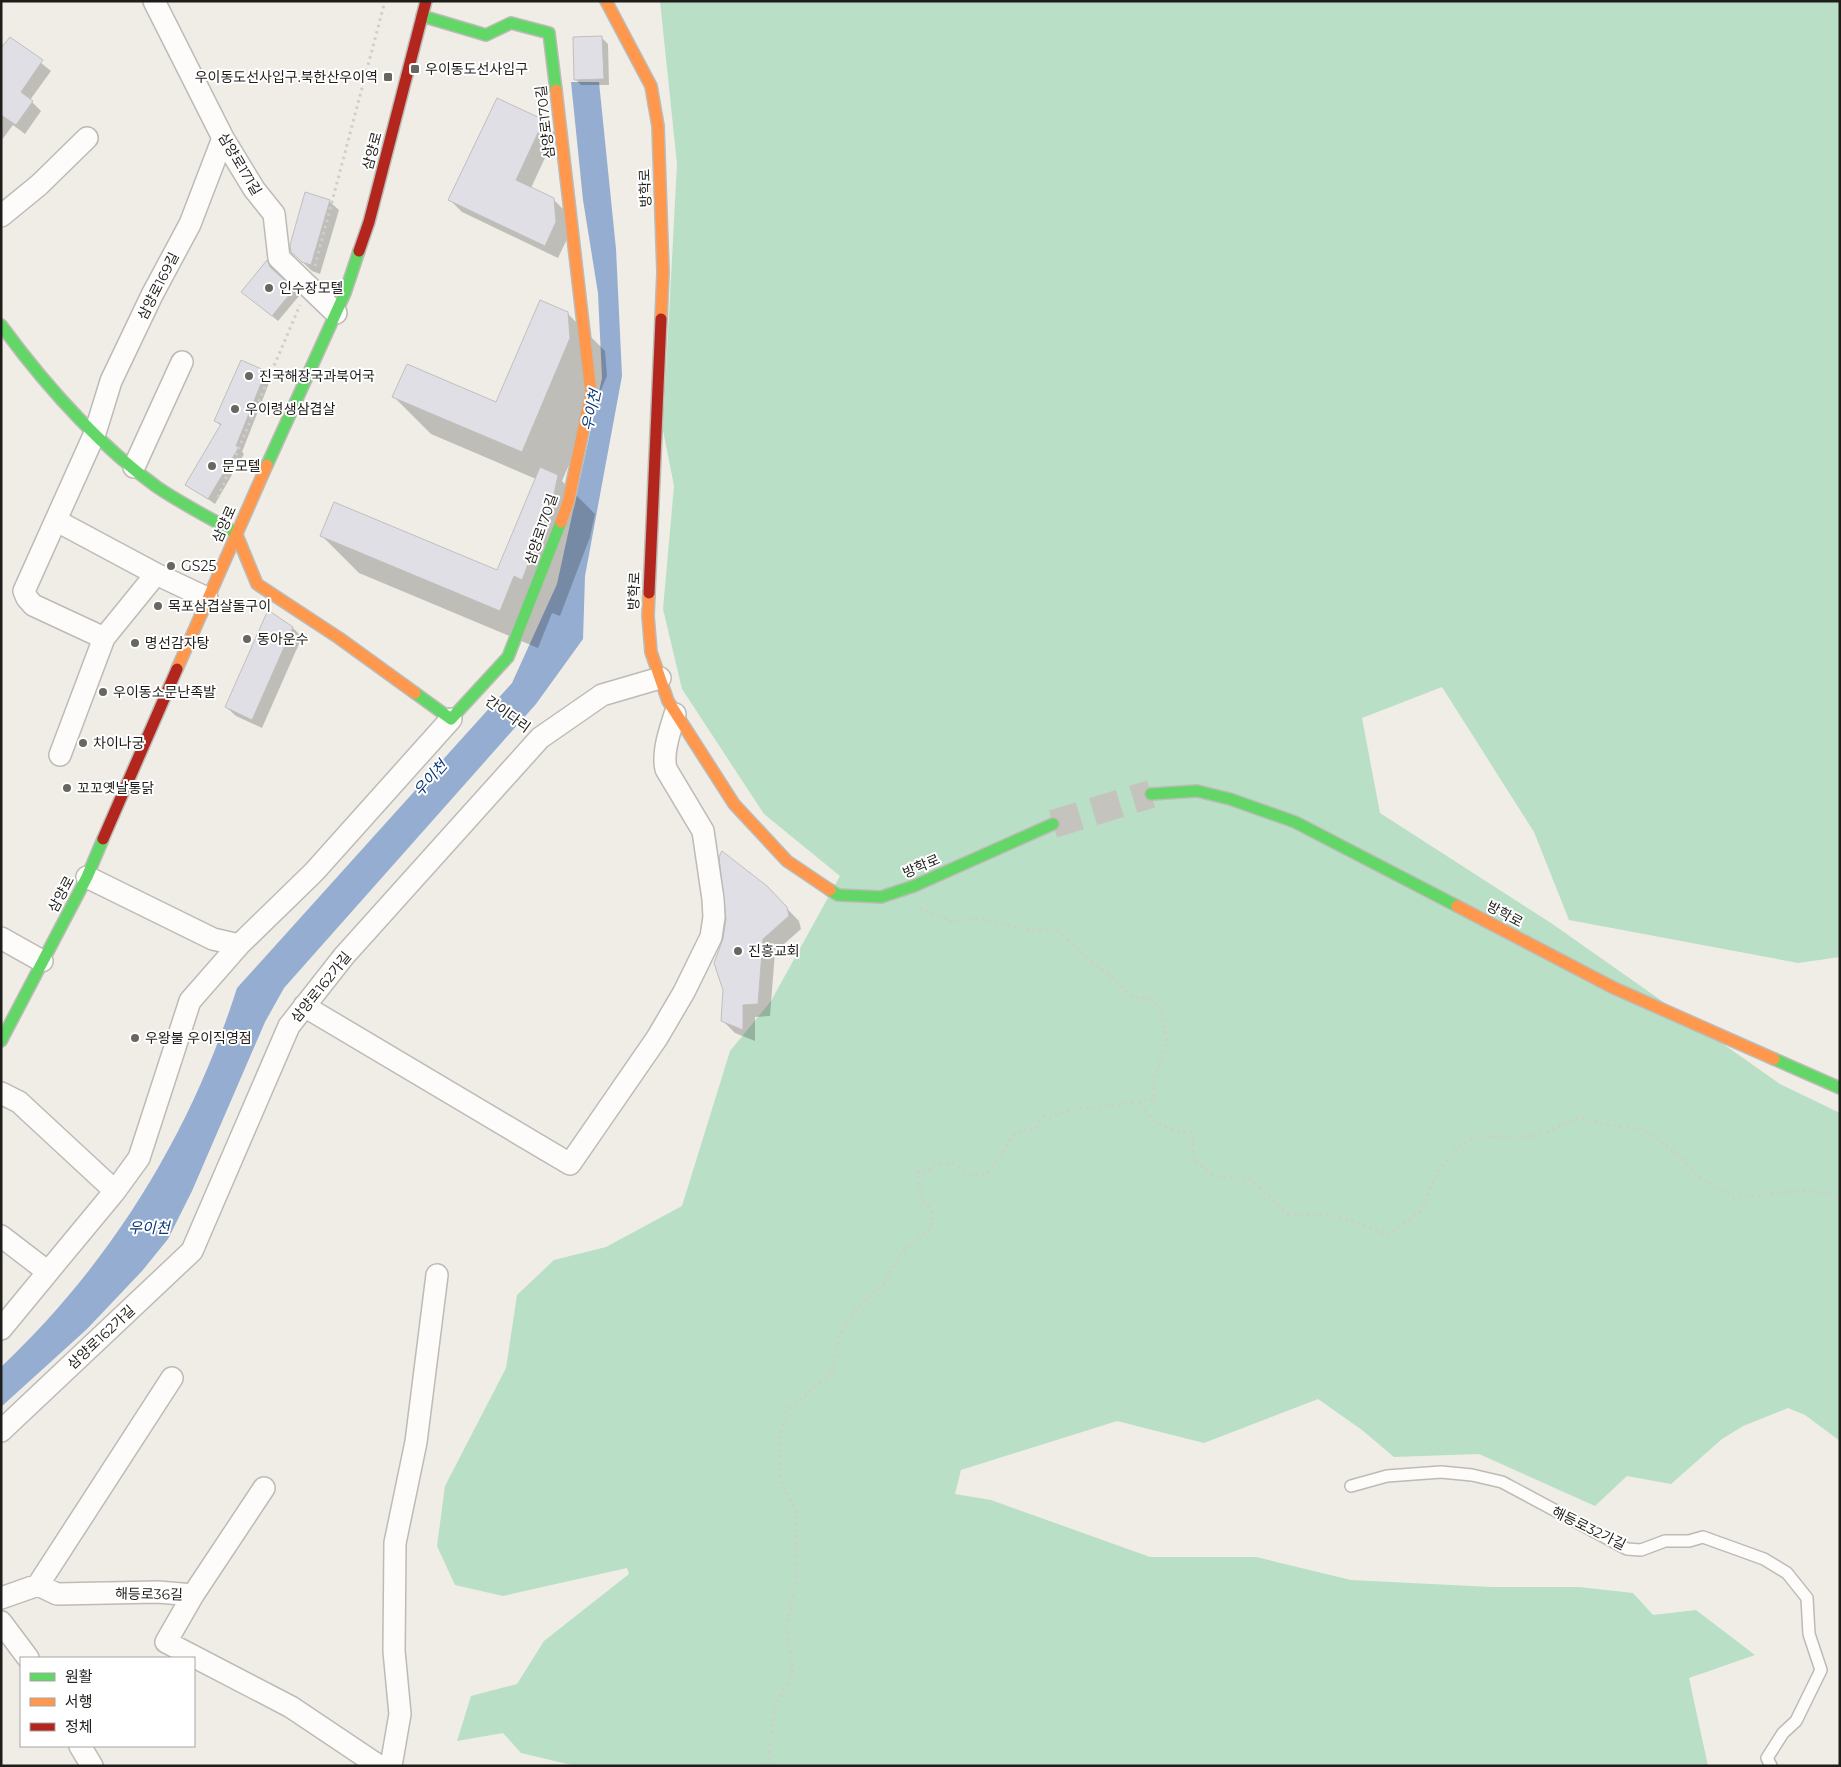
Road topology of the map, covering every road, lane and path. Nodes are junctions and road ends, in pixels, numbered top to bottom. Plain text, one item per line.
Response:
1 (154, 1) edge
2 (385, 1) edge
3 (426, 1) edge
4 (606, 1) edge
5 (422, 16) junction
6 (87, 138) dead end
7 (223, 138) junction
8 (1, 216) edge
9 (308, 286) junction
10 (336, 314) junction
11 (1, 325) edge
12 (182, 362) dead end
13 (96, 434) junction
14 (134, 467) junction
15 (209, 516) junction
16 (58, 521) junction
17 (236, 533) junction
18 (156, 574) junction
19 (207, 598) junction
20 (104, 638) junction
21 (660, 678) junction
22 (476, 691) junction
23 (675, 714) junction
24 (451, 719) junction
25 (540, 738) junction
26 (60, 755) dead end
27 (1151, 794) tunnel mouth
28 (1053, 824) tunnel mouth
29 (87, 877) junction
30 (915, 906) dead end
31 (1, 938) edge
32 (239, 945) junction
33 (42, 961) junction
34 (304, 1006) junction
35 (1, 1041) edge
36 (1840, 1088) edge
37 (1, 1093) edge
38 (1138, 1102) junction
39 (115, 1191) junction
40 (1840, 1199) edge
41 (1, 1236) edge
42 (48, 1272) junction
43 (437, 1275) dead end
44 (1, 1329) edge
45 (172, 1378) dead end
46 (1, 1431) edge
47 (1351, 1486) dead end
48 (264, 1488) dead end
49 (38, 1585) junction
50 (193, 1595) junction
51 (1, 1598) edge
52 (1, 1622) edge
53 (27, 1657) edge
54 (195, 1657) edge
55 (195, 1657) edge
56 (81, 1747) edge
57 (92, 1766) edge
58 (379, 1766) edge
59 (391, 1766) edge
60 (768, 1766) edge
61 (1770, 1766) edge

1 - 7 street, 삼양로171길
2 - 9 path
3 - 5 main road, 삼양로
4 - 21 main road, 방학로
5 - 10 main road, 삼양로
5 - 22 main road, 삼양로170길
6 - 8 street
7 - 9 street, 삼양로171길
7 - 13 street, 삼양로169길
9 - 10 street, 삼양로171길
9 - 15 path
10 - 17 main road, 삼양로
11 - 13 main road
12 - 14 street
13 - 14 main road
13 - 16 street, 삼양로169길
14 - 15 main road
15 - 17 main road
16 - 18 street
16 - 20 street, 삼양로169길
17 - 19 main road, 삼양로
17 - 24 main road
18 - 19 street
18 - 20 street
19 - 29 main road, 삼양로
20 - 26 street
21 - 23 main road, 방학로
21 - 25 street, 삼양로162가길
22 - 24 main road, 삼양로170길
22 - 25 path, 간이다리
23 - 28 main road, 방학로
23 - 34 street
24 - 32 street
25 - 34 street, 삼양로162가길
27 - 36 main road, 방학로
29 - 32 street
29 - 33 main road, 삼양로
30 - 38 path
31 - 33 street
32 - 39 street
33 - 35 main road, 삼양로
34 - 46 street, 삼양로162가길
37 - 39 street
38 - 40 path
38 - 60 path
39 - 42 street
41 - 42 street
42 - 44 street
43 - 59 street
45 - 49 street
47 - 61 lane, 해등로32가길
48 - 50 street, 해등로36길
49 - 50 street, 해등로36길
49 - 51 street
50 - 54 street
52 - 53 street
55 - 58 street
56 - 57 street

